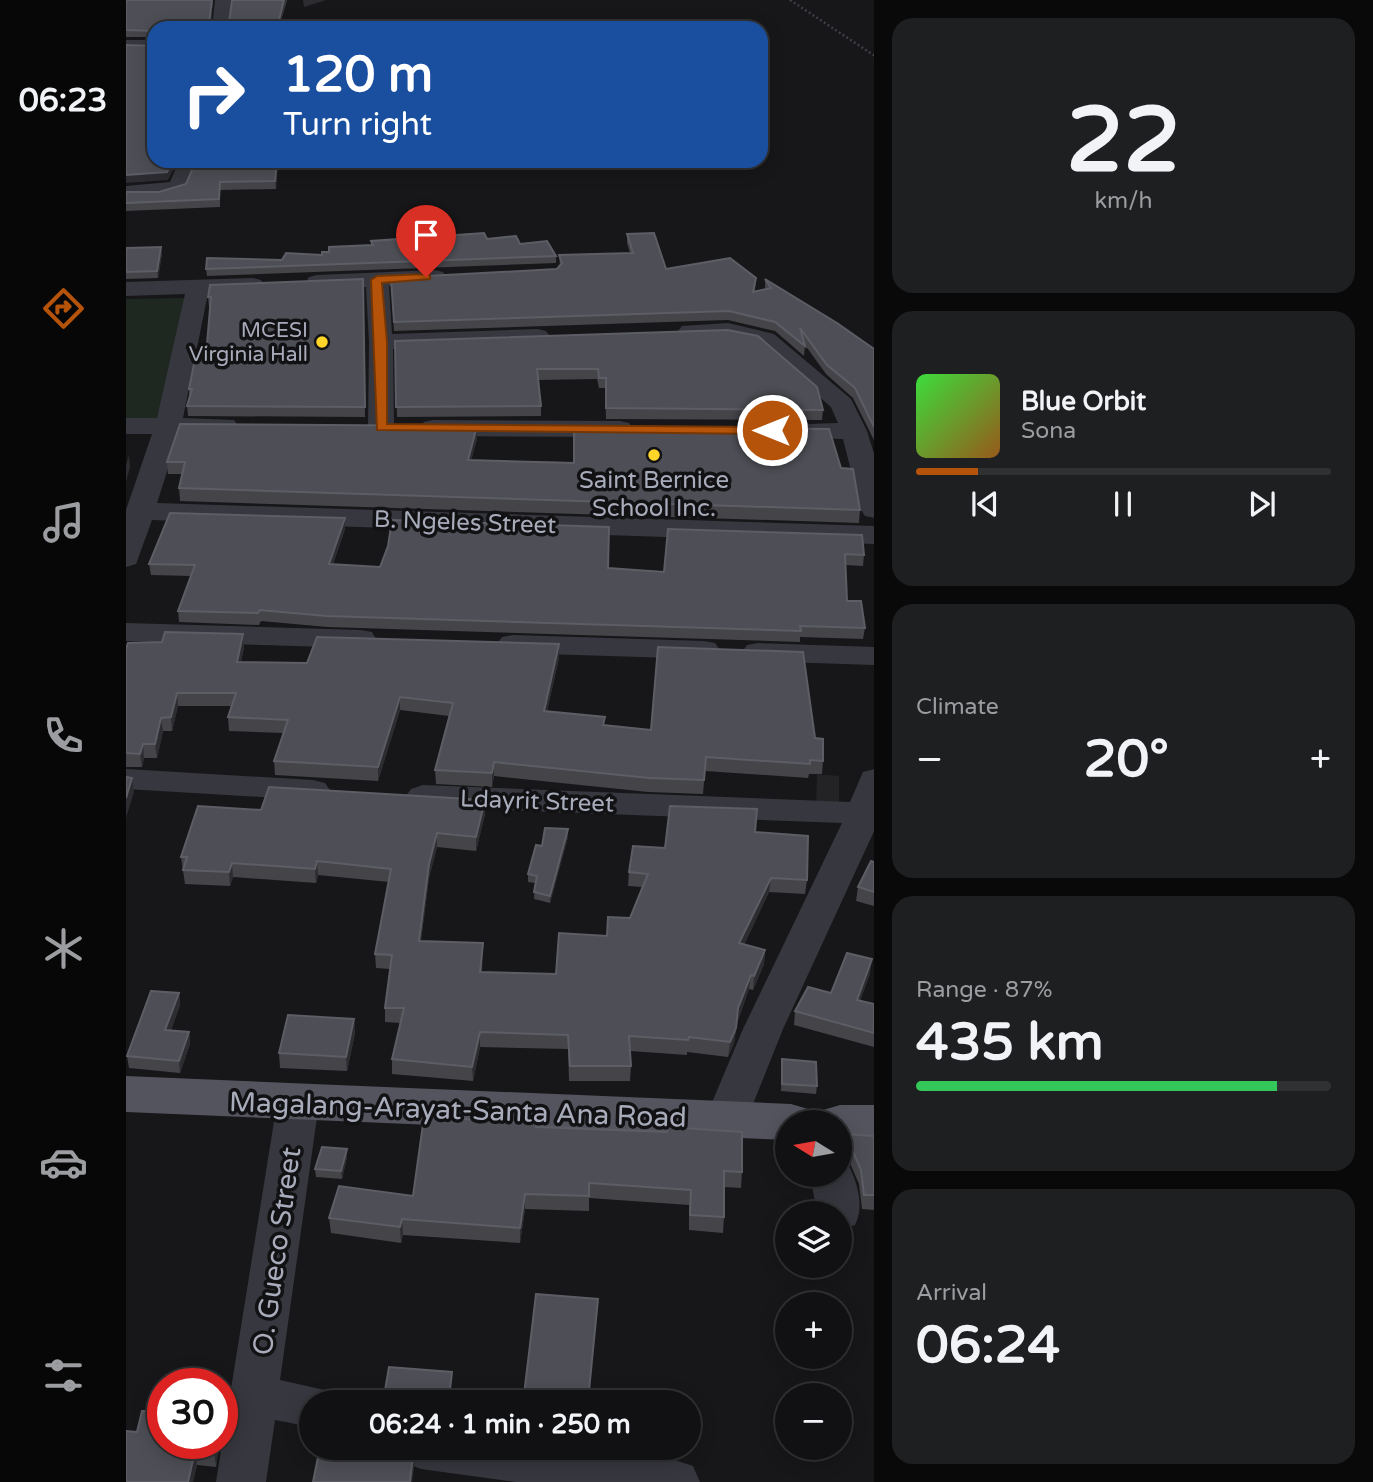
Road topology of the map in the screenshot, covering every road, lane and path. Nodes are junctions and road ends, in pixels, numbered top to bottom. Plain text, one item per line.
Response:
1 (223, 0) edge
2 (790, 0) edge
3 (221, 21) edge
4 (126, 45) edge
5 (147, 45) edge
6 (874, 55) edge
7 (187, 168) edge
8 (126, 192) edge
9 (456, 276) edge
10 (377, 280) junction
11 (198, 288) junction
12 (126, 289) edge
13 (673, 332) edge
14 (562, 336) edge
15 (381, 342) junction
16 (126, 426) edge
17 (168, 426) junction
18 (248, 426) edge
19 (354, 427) edge
20 (381, 428) junction
21 (649, 430) edge
22 (758, 430) edge
23 (854, 431) junction
24 (874, 510) edge
25 (139, 511) junction
26 (874, 535) edge
27 (126, 558) edge
28 (126, 632) edge
29 (389, 640) edge
30 (486, 643) edge
31 (874, 656) edge
32 (126, 779) edge
33 (344, 792) edge
34 (385, 794) edge
35 (869, 796) edge
36 (126, 1094) edge
37 (298, 1103) junction
38 (726, 1119) junction
39 (775, 1121) edge
40 (852, 1123) edge
41 (874, 1123) edge
42 (254, 1396) junction
43 (299, 1404) edge
44 (515, 1460) edge
45 (241, 1482) edge
46 (675, 1482) edge

1 - 3 street
2 - 6 path
4 - 5 street
7 - 8 street
9 - 10 street
10 - 11 street
10 - 15 street
11 - 12 street
11 - 17 street
13 - 23 street
14 - 15 street
15 - 20 street
16 - 17 street
17 - 18 street
17 - 25 street
19 - 20 street
20 - 21 street
22 - 23 street
23 - 24 street
25 - 26 street, B. Ngeles Street
25 - 27 street
28 - 29 street
30 - 31 street
32 - 33 street
34 - 35 street, Ldayrit Street
35 - 38 street
36 - 37 main road, Magalang-Arayat-Santa Ana Road
37 - 38 main road, Magalang-Arayat-Santa Ana Road
37 - 42 street, O. Gueco Street
38 - 39 main road, Magalang-Arayat-Santa Ana Road
40 - 41 main road
42 - 43 street
42 - 45 street, O. Gueco Street
44 - 46 street

